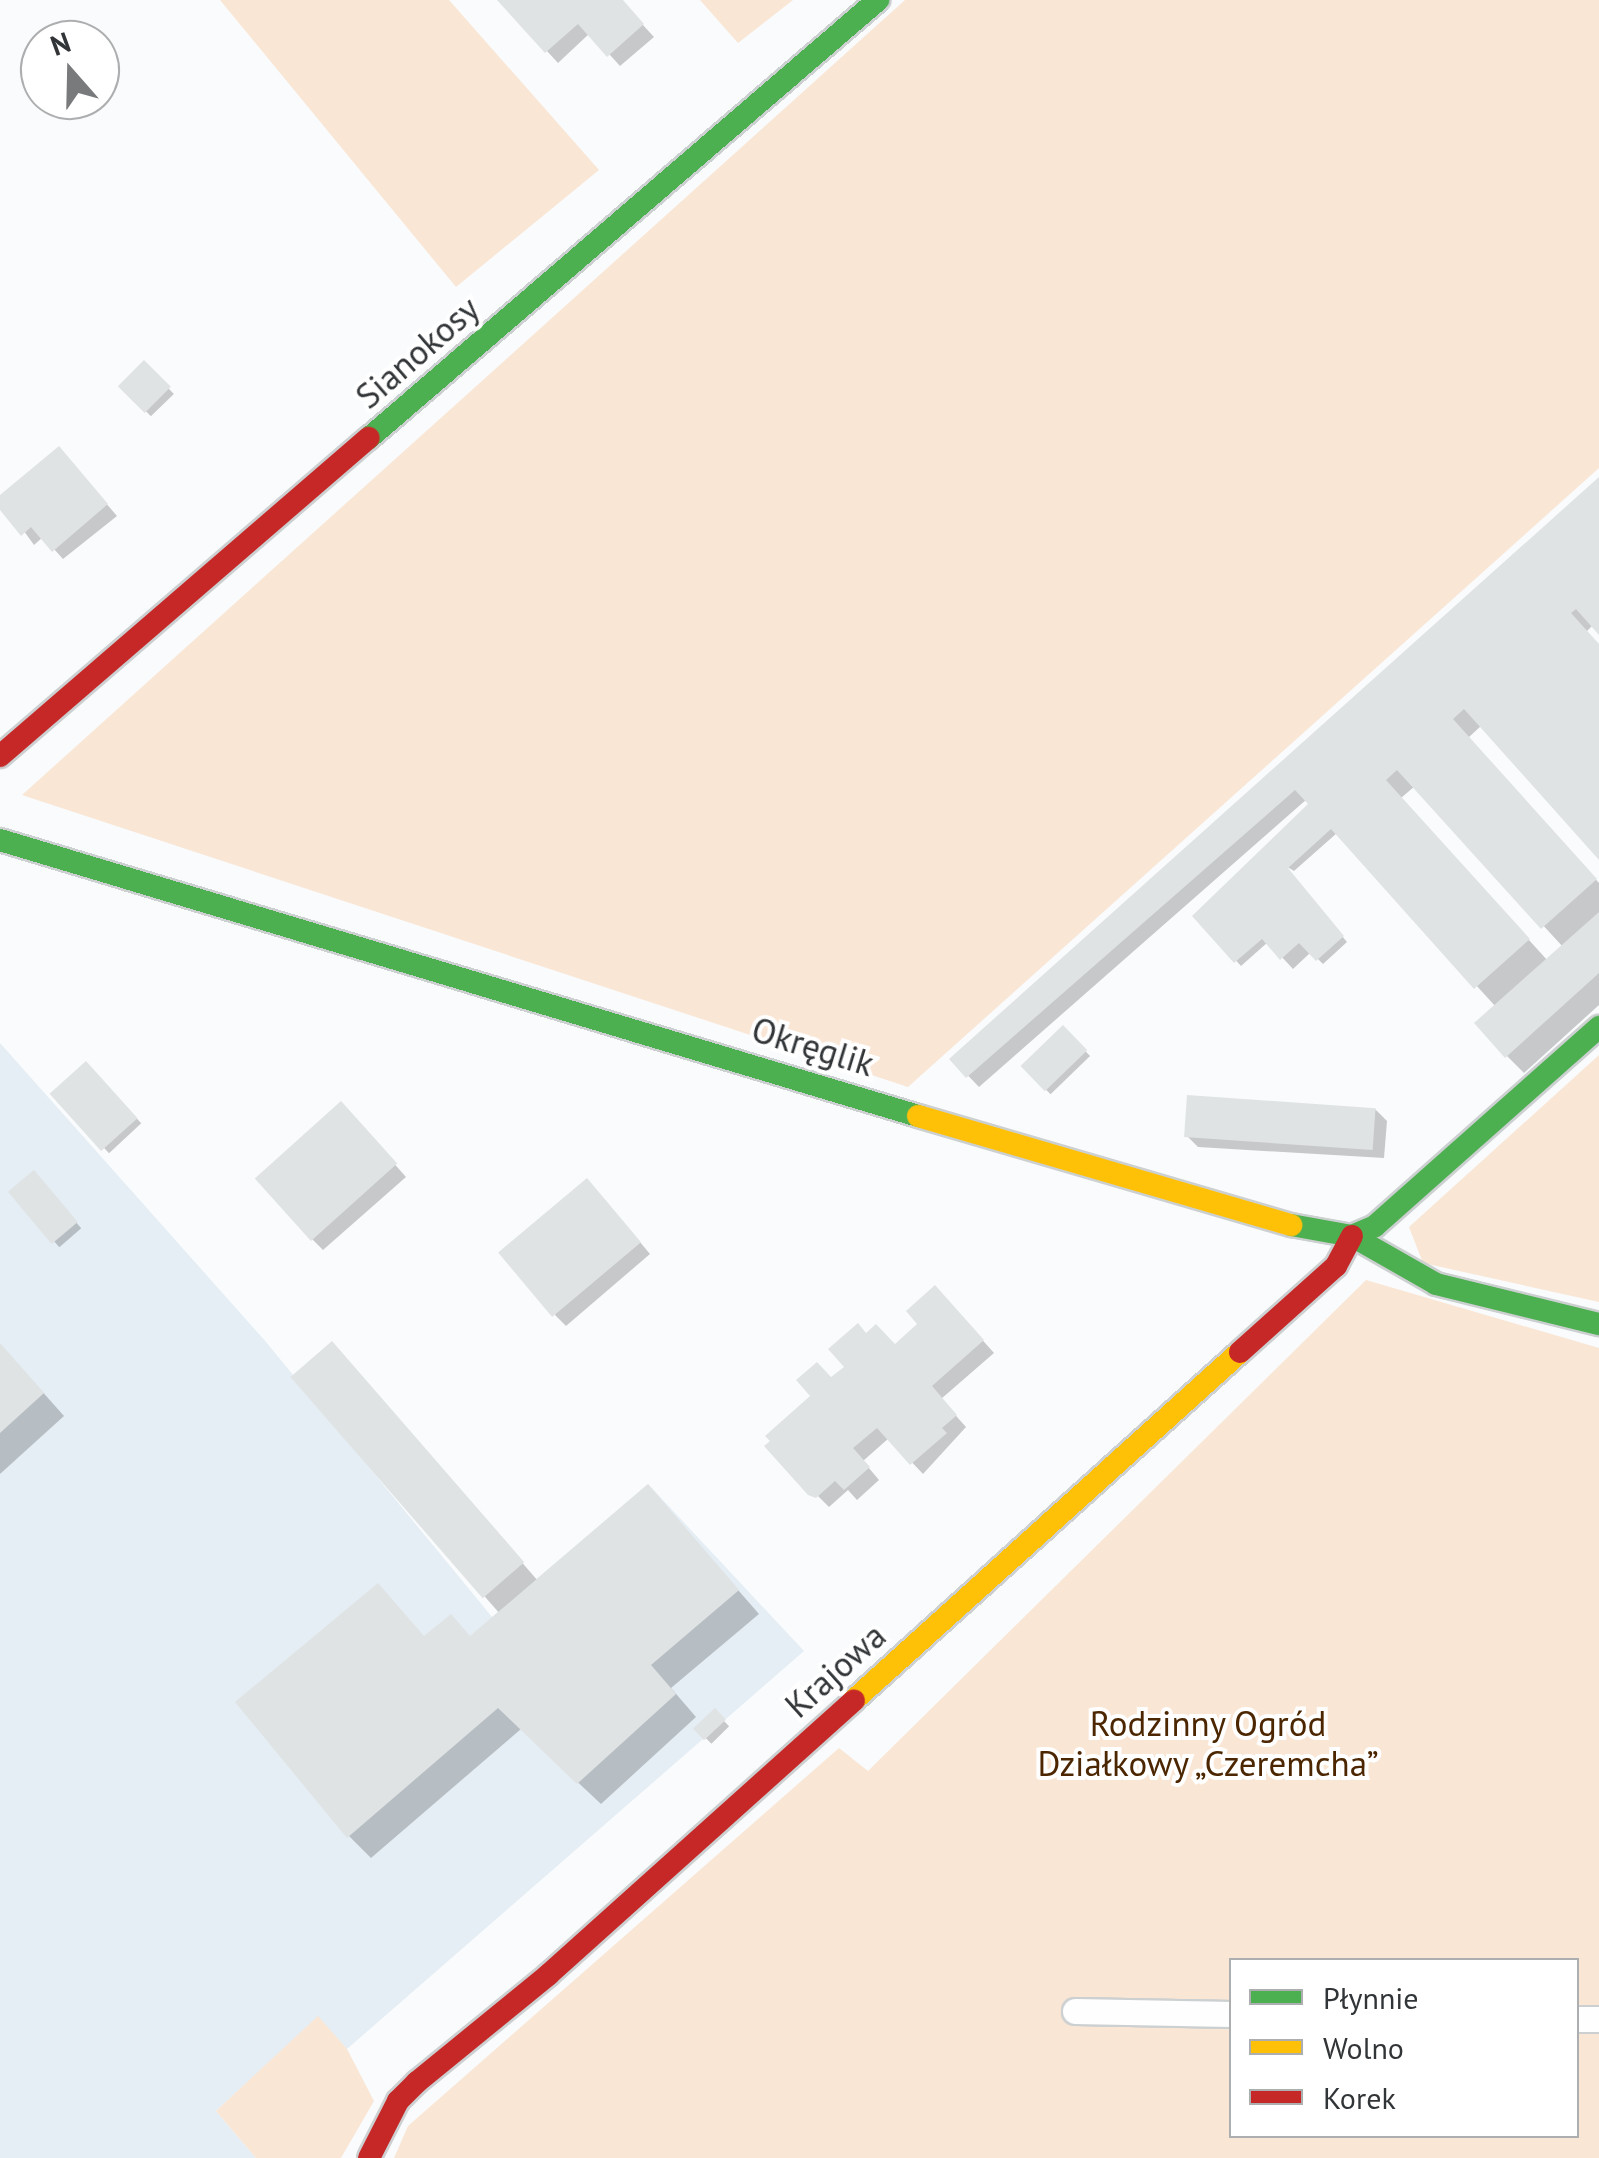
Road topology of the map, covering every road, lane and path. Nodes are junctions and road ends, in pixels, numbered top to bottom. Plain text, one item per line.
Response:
1 (878, 0) edge
2 (0, 756) edge
3 (0, 840) edge
4 (1599, 1027) edge
5 (1352, 1236) junction
6 (1599, 1324) edge
7 (1075, 2011) dead end
8 (1229, 2014) edge
9 (369, 2158) edge

1 - 2 street, Sianokosy
3 - 5 street, Okręglik
4 - 5 street
5 - 6 street, Okręglik
5 - 9 street, Krajowa
7 - 8 lane

